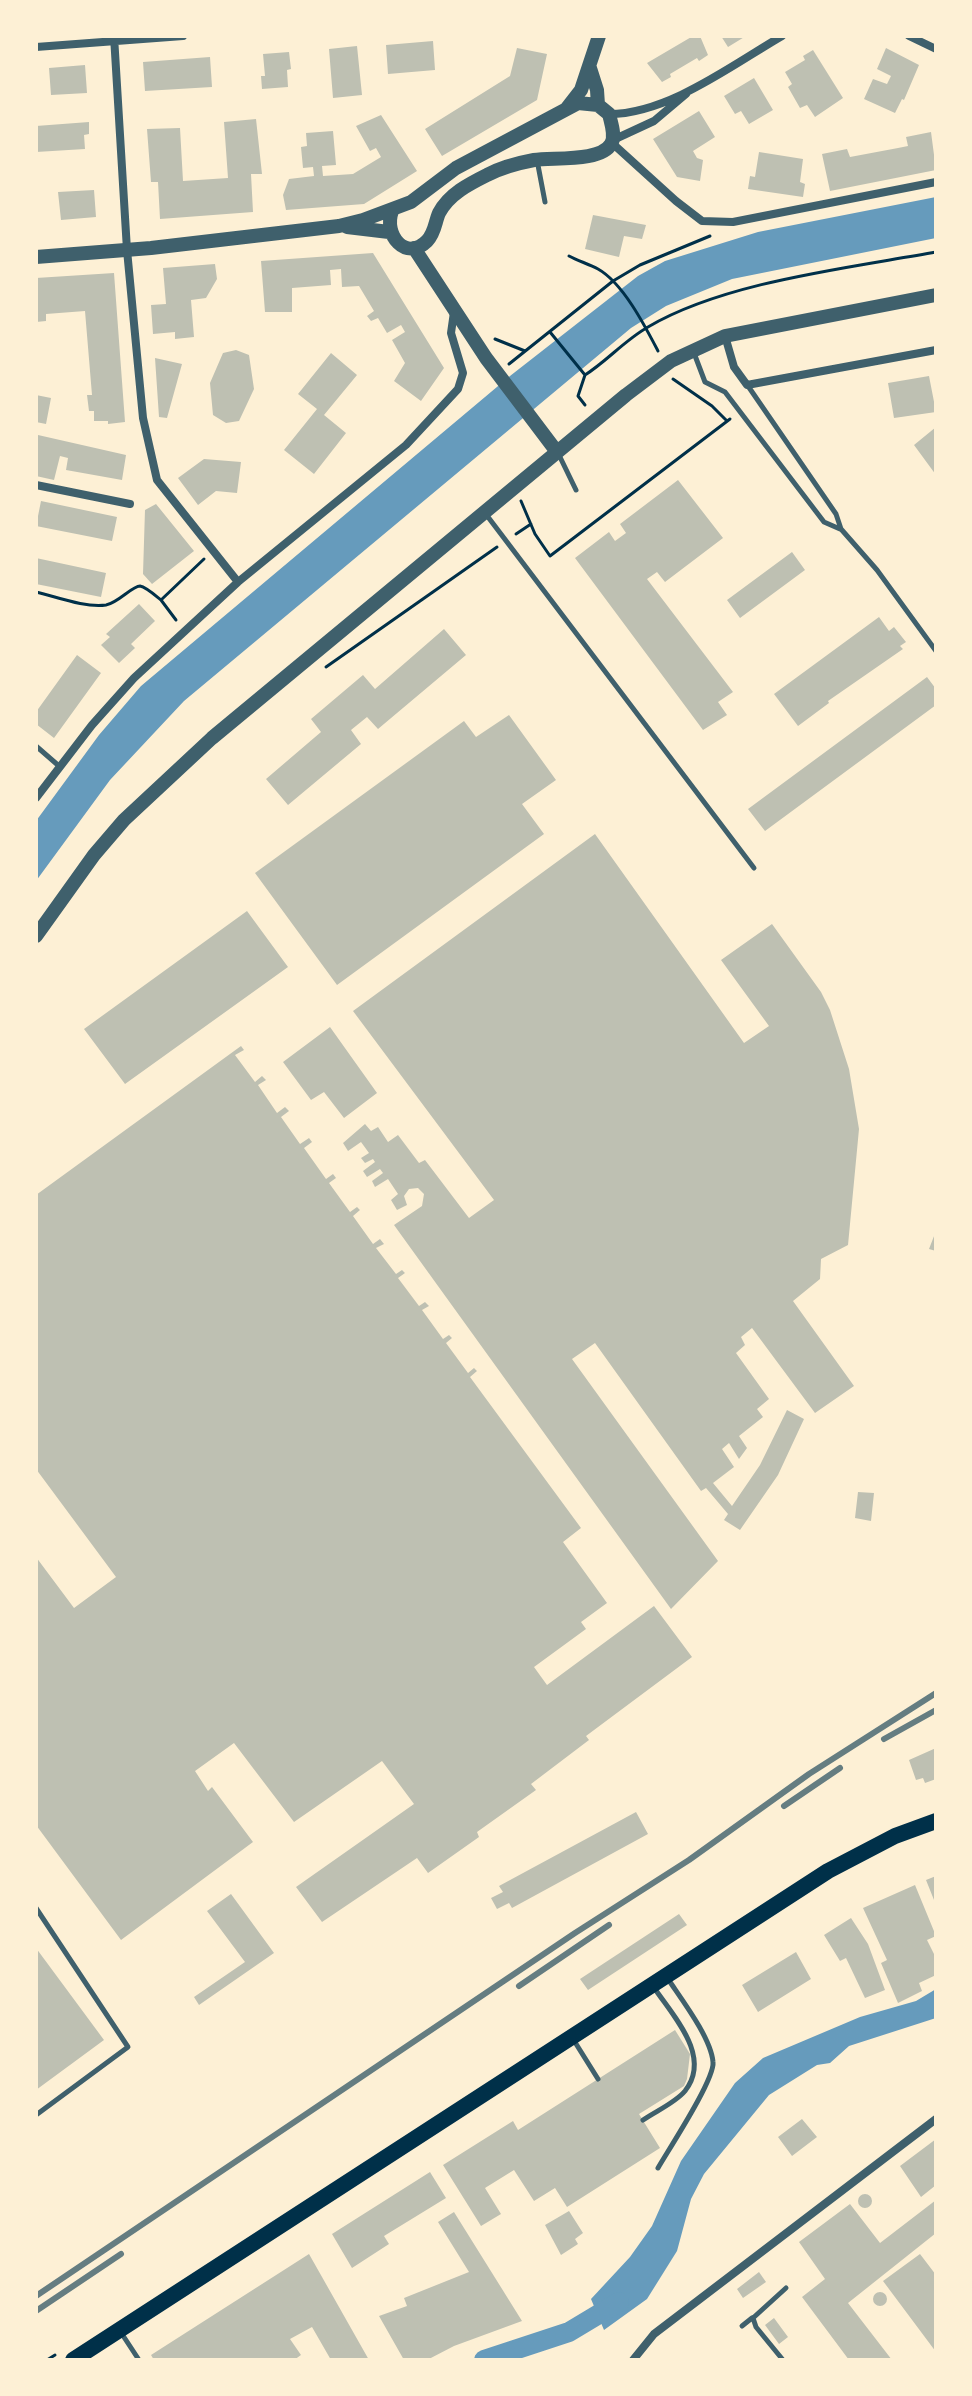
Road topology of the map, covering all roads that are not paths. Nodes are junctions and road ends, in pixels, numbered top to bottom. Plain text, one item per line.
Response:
1 (183, 36) edge
2 (599, 36) edge
3 (782, 36) edge
4 (909, 36) edge
5 (114, 39) edge
6 (36, 47) edge
7 (936, 49) edge
8 (590, 67) junction
9 (692, 88) junction
10 (604, 110) junction
11 (565, 111) junction
12 (612, 142) junction
13 (537, 159) junction
14 (936, 182) edge
15 (545, 202) dead end
16 (392, 211) junction
17 (339, 226) junction
18 (389, 232) junction
19 (414, 248) junction
20 (127, 250) junction
21 (36, 257) edge
22 (936, 295) edge
23 (454, 311) junction
24 (725, 336) junction
25 (693, 350) junction
26 (936, 350) edge
27 (747, 385) junction
28 (557, 452) junction
29 (36, 485) edge
30 (576, 490) dead end
31 (130, 504) dead end
32 (485, 512) junction
33 (841, 529) junction
34 (238, 582) junction
35 (936, 651) edge
36 (36, 746) edge
37 (59, 766) junction
38 (36, 798) edge
39 (754, 868) dead end
40 (36, 936) edge
41 (936, 1821) edge
42 (36, 1908) edge
43 (660, 1981) junction
44 (573, 2038) junction
45 (598, 2079) dead end
46 (36, 2115) edge
47 (936, 2119) edge
48 (643, 2120) dead end
49 (658, 2168) dead end
50 (786, 2288) dead end
51 (753, 2318) junction
52 (742, 2326) dead end
53 (119, 2330) junction
54 (73, 2360) edge
55 (139, 2360) edge
56 (633, 2360) edge
57 (783, 2360) edge

1 - 5 street
2 - 8 street
3 - 9 street
4 - 7 street
5 - 6 street
5 - 20 street
8 - 10 street
8 - 11 street
9 - 10 street
9 - 12 street
10 - 11 street
10 - 12 street
11 - 16 street
12 - 13 street
12 - 14 street
13 - 15 lane
13 - 19 street
16 - 17 street
16 - 18 street
17 - 18 street
17 - 20 street
18 - 19 street
19 - 23 street
20 - 21 street
20 - 34 street
22 - 24 street
23 - 28 street
23 - 34 street
24 - 25 street
24 - 27 street
25 - 28 street
25 - 33 lane
26 - 27 street
27 - 33 lane
28 - 30 lane
28 - 32 street
29 - 31 street
32 - 39 lane
32 - 40 street
33 - 35 lane
34 - 37 street
36 - 37 lane
37 - 38 street
41 - 43 main road
42 - 46 lane
43 - 44 main road
43 - 48 lane
43 - 49 lane
44 - 45 lane
44 - 53 main road
47 - 56 street
50 - 51 lane
51 - 52 lane
51 - 57 lane
53 - 54 main road
53 - 55 lane

